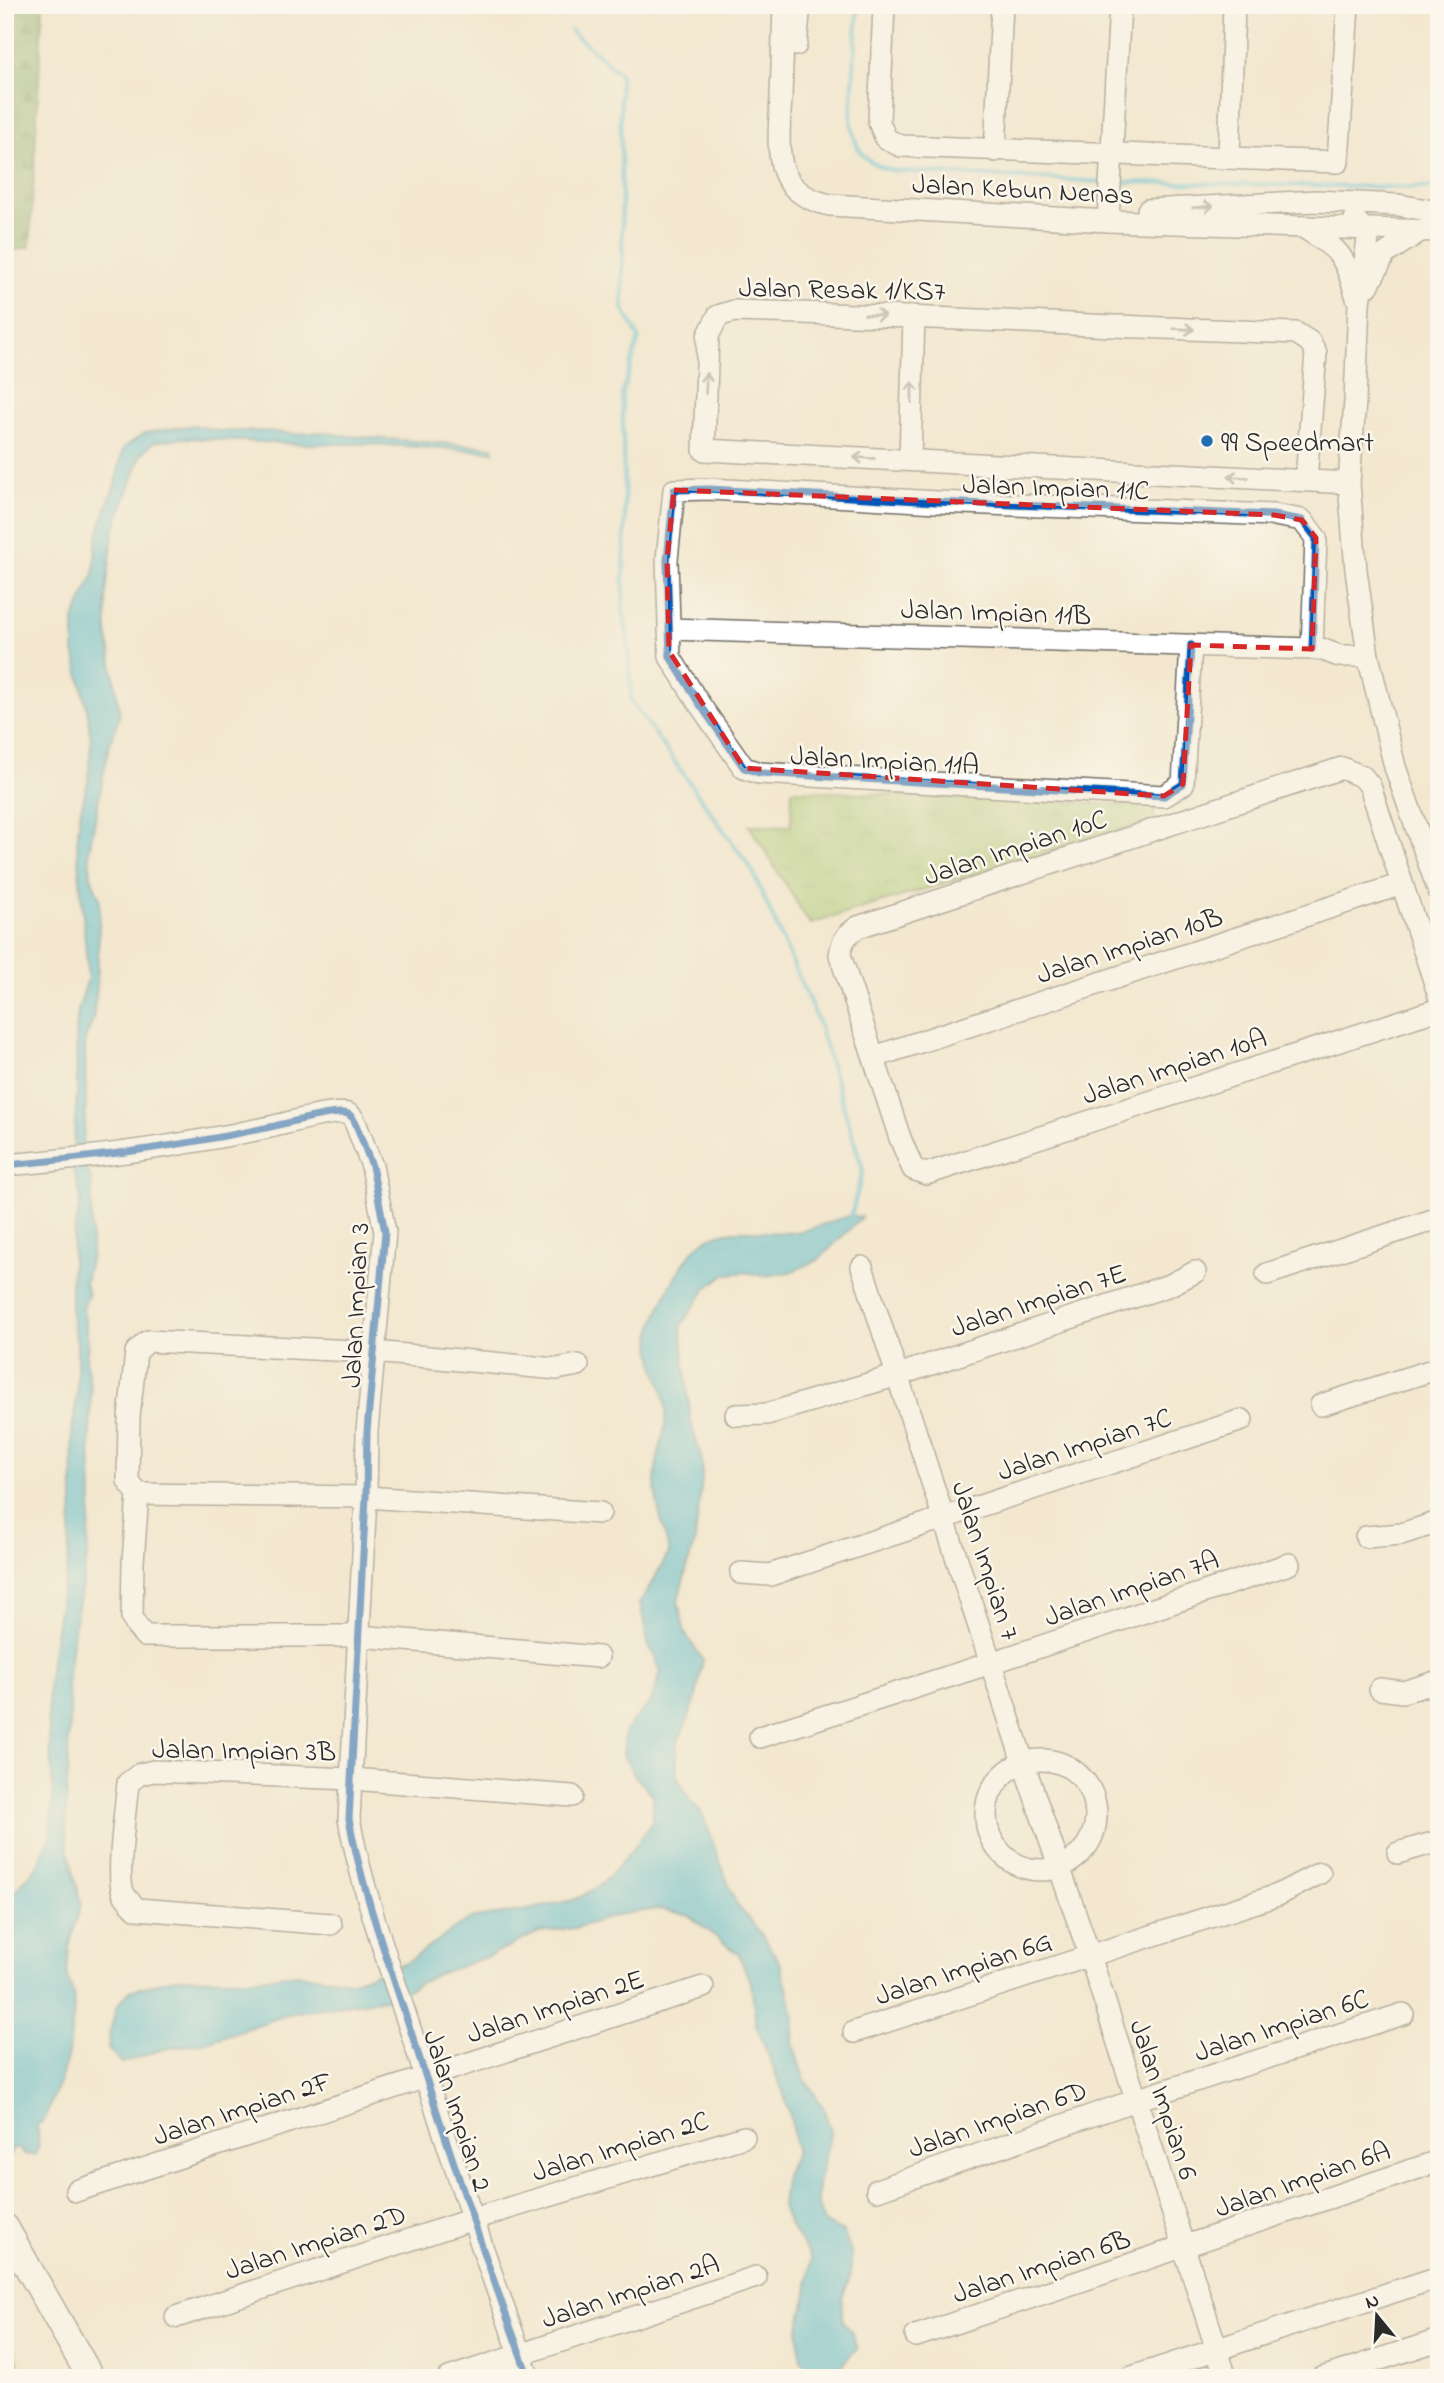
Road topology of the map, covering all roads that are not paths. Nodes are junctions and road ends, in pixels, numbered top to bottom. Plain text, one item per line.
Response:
1 (784, 5) edge
2 (800, 5) edge
3 (884, 5) edge
4 (1002, 5) edge
5 (1120, 5) edge
6 (1234, 5) edge
7 (1348, 5) edge
8 (995, 150) junction
9 (1113, 154) junction
10 (1229, 159) junction
11 (1111, 181) junction
12 (1293, 202) junction
13 (1084, 208) junction
14 (1132, 210) junction
15 (1439, 213) edge
16 (1108, 215) junction
17 (1303, 227) junction
18 (1363, 228) junction
19 (1430, 231) edge
20 (1359, 303) junction
21 (914, 316) junction
22 (910, 460) junction
23 (1306, 480) junction
24 (1349, 483) junction
25 (674, 490) joint
26 (669, 629) junction
27 (1191, 645) junction
28 (1317, 649) junction
29 (1367, 650) junction
30 (1402, 884) junction
31 (1439, 892) edge
32 (1439, 996) edge
33 (1439, 1009) edge
34 (874, 1057) junction
35 (5, 1165) edge
36 (1439, 1218) edge
37 (862, 1267) dead end
38 (1195, 1272) dead end
39 (1267, 1274) dead end
40 (374, 1352) junction
41 (578, 1365) dead end
42 (1439, 1368) edge
43 (898, 1375) junction
44 (1321, 1405) dead end
45 (736, 1415) dead end
46 (1242, 1420) dead end
47 (138, 1494) junction
48 (366, 1497) junction
49 (600, 1513) dead end
50 (944, 1518) junction
51 (1439, 1522) edge
52 (1366, 1536) dead end
53 (1289, 1563) dead end
54 (741, 1573) dead end
55 (359, 1636) junction
56 (598, 1657) dead end
57 (991, 1663) junction
58 (1439, 1681) edge
59 (1380, 1689) dead end
60 (760, 1737) dead end
61 (1023, 1762) junction
62 (352, 1779) junction
63 (572, 1796) dead end
64 (1439, 1840) edge
65 (355, 1853) joint
66 (1398, 1853) dead end
67 (1058, 1867) junction
68 (1320, 1873) dead end
69 (331, 1924) dead end
70 (1090, 1956) junction
71 (703, 1987) dead end
72 (1403, 2014) dead end
73 (854, 2032) dead end
74 (425, 2077) junction
75 (1136, 2100) junction
76 (744, 2137) dead end
77 (1439, 2161) edge
78 (877, 2190) dead end
79 (76, 2191) dead end
80 (473, 2219) junction
81 (5, 2227) edge
82 (1184, 2247) junction
83 (757, 2277) dead end
84 (1439, 2277) edge
85 (176, 2317) dead end
86 (916, 2336) dead end
87 (1439, 2340) edge
88 (1216, 2349) junction
89 (520, 2355) junction
90 (91, 2378) edge
91 (449, 2378) edge
92 (529, 2378) edge
93 (1129, 2378) edge
94 (1226, 2378) edge
95 (1322, 2378) edge

1 - 16 street, Jalan Kebun Nenas
2 - 13 street, Jalan Kebun Nenas
3 - 8 street
4 - 8 street
5 - 9 street
6 - 10 street
7 - 10 street
8 - 9 street
9 - 10 street
9 - 11 street
11 - 13 street
11 - 14 street
11 - 16 street
14 -> 12 street, Jalan Kebun Nenas
12 - 15 street, Jalan Kebun Nenas
12 - 18 street
13 - 16 street, Jalan Kebun Nenas
14 - 16 street, Jalan Kebun Nenas
15 - 18 street
16 - 17 street, Jalan Kebun Nenas
17 - 18 street, Jalan Kebun Nenas
17 - 20 street
18 - 19 street, Jalan Kebun Nenas
18 - 20 street
19 - 20 street
20 - 24 street
22 -> 21 street
22 -> 21 street, Jalan Resak 1/KS7
21 -> 23 street, Jalan Resak 1/KS7
23 -> 22 street, Jalan Resak 1/KS7
23 - 24 street, Jalan Resak 1/KS7
24 - 29 street
25 - 26 street, Jalan Impian 11A
25 - 28 street, Jalan Impian 11C
26 - 27 street, Jalan Impian 11B
26 - 27 street, Jalan Impian 11A
27 - 28 street, Jalan Impian 11B
28 - 29 street, Jalan Impian 11B
29 - 31 street
30 - 32 street
30 - 34 street, Jalan Impian 10B
30 - 34 street, Jalan Impian 10C
33 - 34 street, Jalan Impian 10A
35 - 40 street, Jalan Impian 3
36 - 39 street
37 - 43 street, Jalan Impian 7
38 - 43 street, Jalan Impian 7E
40 - 41 street
40 - 47 street
40 - 48 street, Jalan Impian 3
42 - 44 street
43 - 45 street, Jalan Impian 7E
43 - 50 street, Jalan Impian 7
46 - 50 street, Jalan Impian 7C
47 - 48 street
47 - 55 street
48 - 49 street
48 - 55 street, Jalan Impian 3
50 - 54 street, Jalan Impian 7C
50 - 57 street, Jalan Impian 7
51 - 52 street
53 - 57 street, Jalan Impian 7A
55 - 56 street
55 - 62 street, Jalan Impian 3
57 - 60 street, Jalan Impian 7A
57 - 61 street, Jalan Impian 7
58 - 59 street
61 - 67 street, Jalan Impian 7
61 - 67 street
61 - 67 street
62 - 63 street
62 - 65 street, Jalan Impian 3
62 - 69 street, Jalan Impian 3B
64 - 66 street
65 - 74 street, Jalan Impian 2
67 - 70 street, Jalan Impian 6
68 - 70 street, Jalan Impian 6G
70 - 73 street, Jalan Impian 6G
70 - 75 street, Jalan Impian 6
71 - 74 street, Jalan Impian 2E
72 - 75 street, Jalan Impian 6C
74 - 79 street, Jalan Impian 2F
74 - 80 street, Jalan Impian 2
75 - 78 street, Jalan Impian 6D
75 - 82 street, Jalan Impian 6
76 - 80 street, Jalan Impian 2C
77 - 82 street, Jalan Impian 6A
80 - 85 street, Jalan Impian 2D
80 - 89 street, Jalan Impian 2
81 - 90 main road
82 - 86 street, Jalan Impian 6B
82 - 88 street, Jalan Impian 6
83 - 89 street, Jalan Impian 2A
84 - 88 street
87 - 95 street
88 - 93 street
88 - 94 street, Jalan Impian 6
89 - 91 street, Jalan Impian 2A
89 - 92 street, Jalan Impian 2

